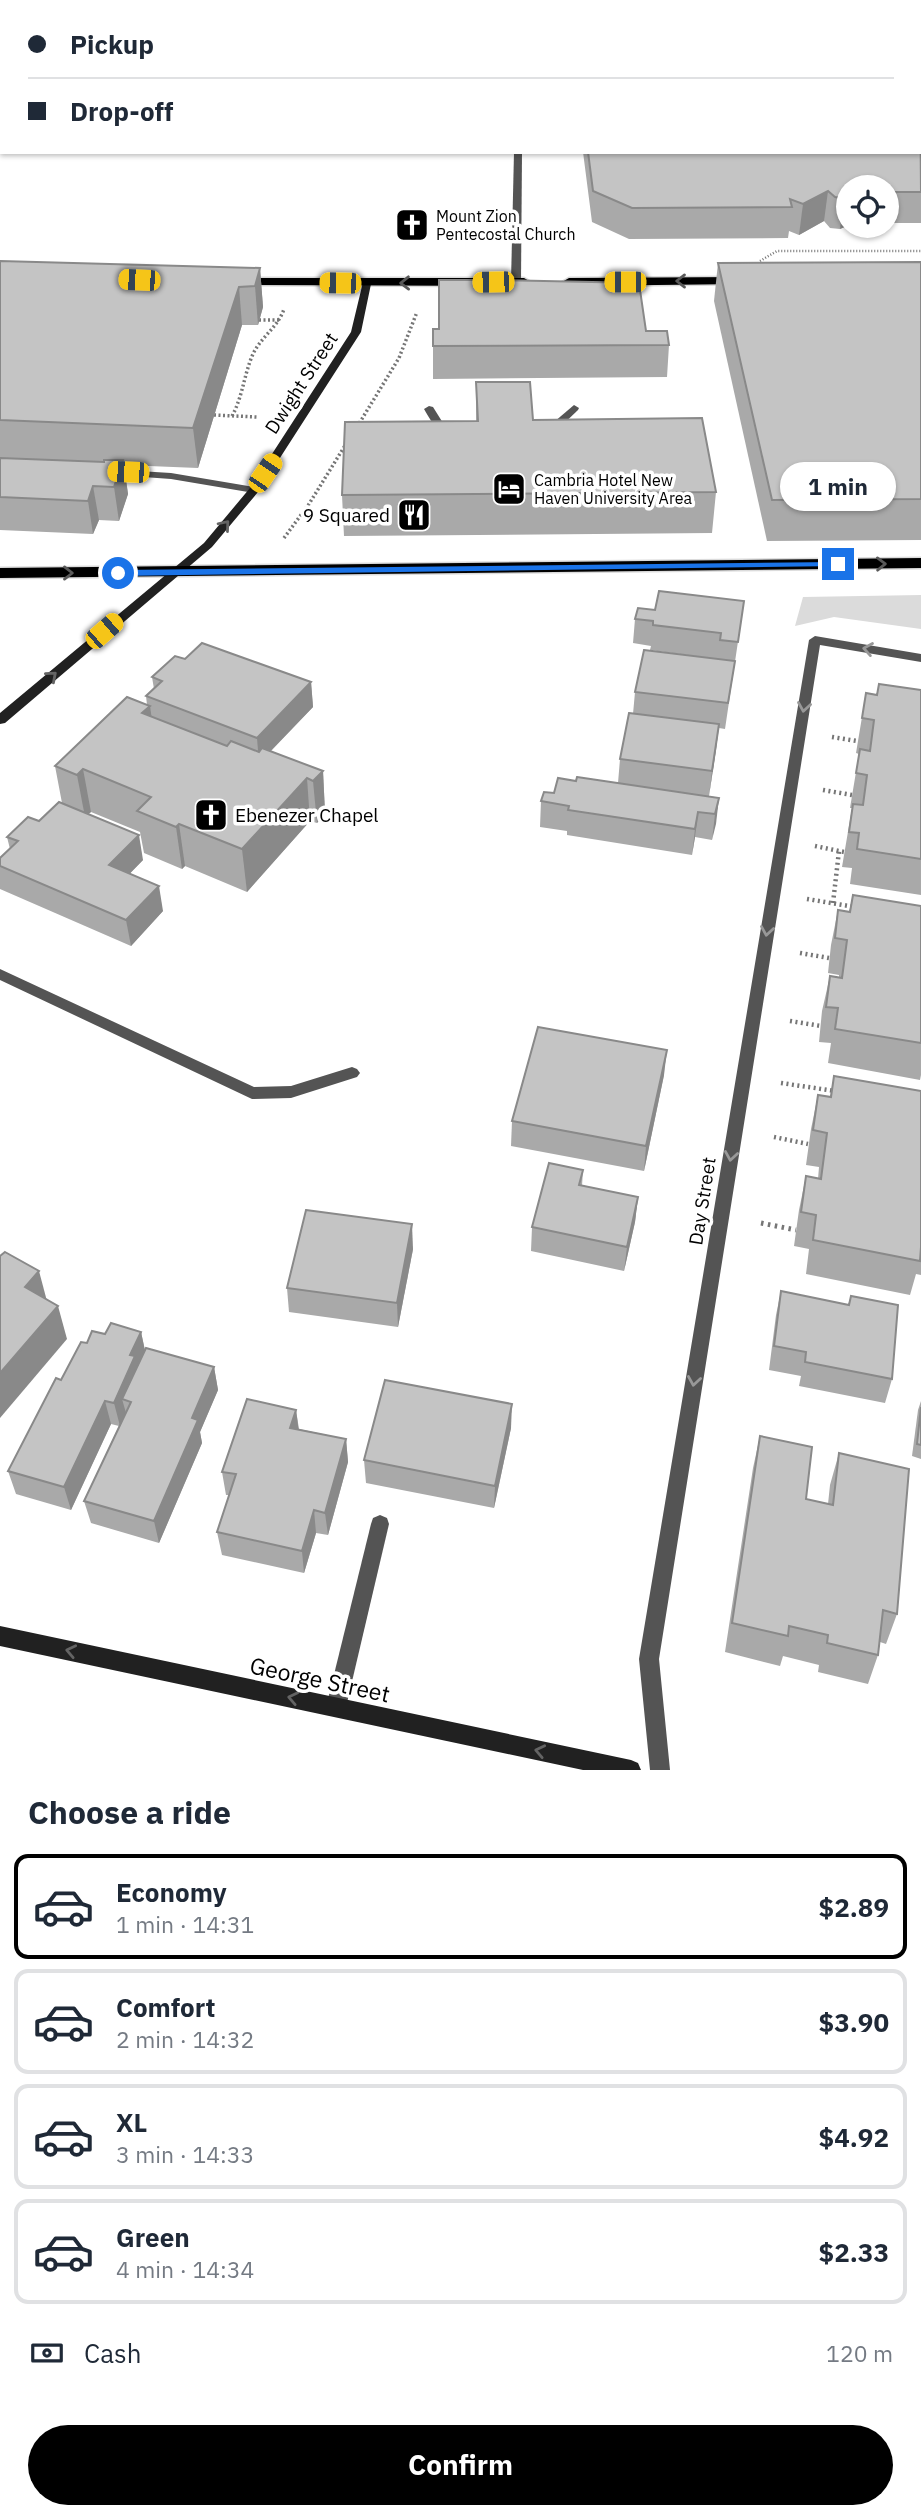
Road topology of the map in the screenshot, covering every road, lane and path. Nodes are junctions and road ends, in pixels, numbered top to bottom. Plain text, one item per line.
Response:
1 (518, 154) edge
2 (921, 251) edge
3 (755, 264) edge
4 (761, 281) edge
5 (219, 282) edge
6 (516, 282) junction
7 (366, 284) junction
8 (286, 298) dead end
9 (417, 311) dead end
10 (259, 320) dead end
11 (281, 320) junction
12 (574, 408) dead end
13 (429, 409) dead end
14 (214, 415) dead end
15 (232, 416) junction
16 (257, 417) dead end
17 (468, 437) edge
18 (538, 437) edge
19 (90, 471) edge
20 (254, 490) junction
21 (280, 544) dead end
22 (921, 563) edge
23 (176, 572) junction
24 (0, 573) edge
25 (921, 658) edge
26 (0, 720) edge
27 (831, 737) dead end
28 (858, 741) dead end
29 (823, 790) dead end
30 (852, 795) dead end
31 (815, 846) dead end
32 (807, 899) dead end
33 (833, 903) junction
34 (858, 908) edge
35 (800, 953) dead end
36 (830, 958) dead end
37 (0, 974) edge
38 (790, 1021) dead end
39 (821, 1026) dead end
40 (352, 1073) dead end
41 (781, 1083) dead end
42 (845, 1092) edge
43 (774, 1137) dead end
44 (808, 1144) dead end
45 (761, 1223) dead end
46 (796, 1230) dead end
47 (380, 1524) dead end
48 (0, 1636) edge
49 (336, 1707) junction
50 (631, 1770) edge
51 (660, 1770) edge

1 - 6 street
2 - 3 path
4 -> 6 highway
5 - 7 highway
6 -> 7 highway
7 - 20 main road, Dwight Street
8 - 11 path
9 - 21 path
10 - 11 path
11 - 15 path
12 - 18 street
13 - 17 street
14 - 15 path
15 - 16 path
19 - 20 street
23 -> 20 main road, Dwight Street
23 -> 22 highway
24 -> 23 highway
26 -> 23 main road, Dwight Street
25 -> 51 street, Day Street
27 - 28 path
29 - 30 path
31 - 33 path
32 - 33 path
33 - 34 path
35 - 36 path
37 - 40 street
38 - 39 path
41 - 42 path
43 - 44 path
45 - 46 path
47 - 49 street
49 -> 48 main road, George Street
50 -> 49 main road, George Street

